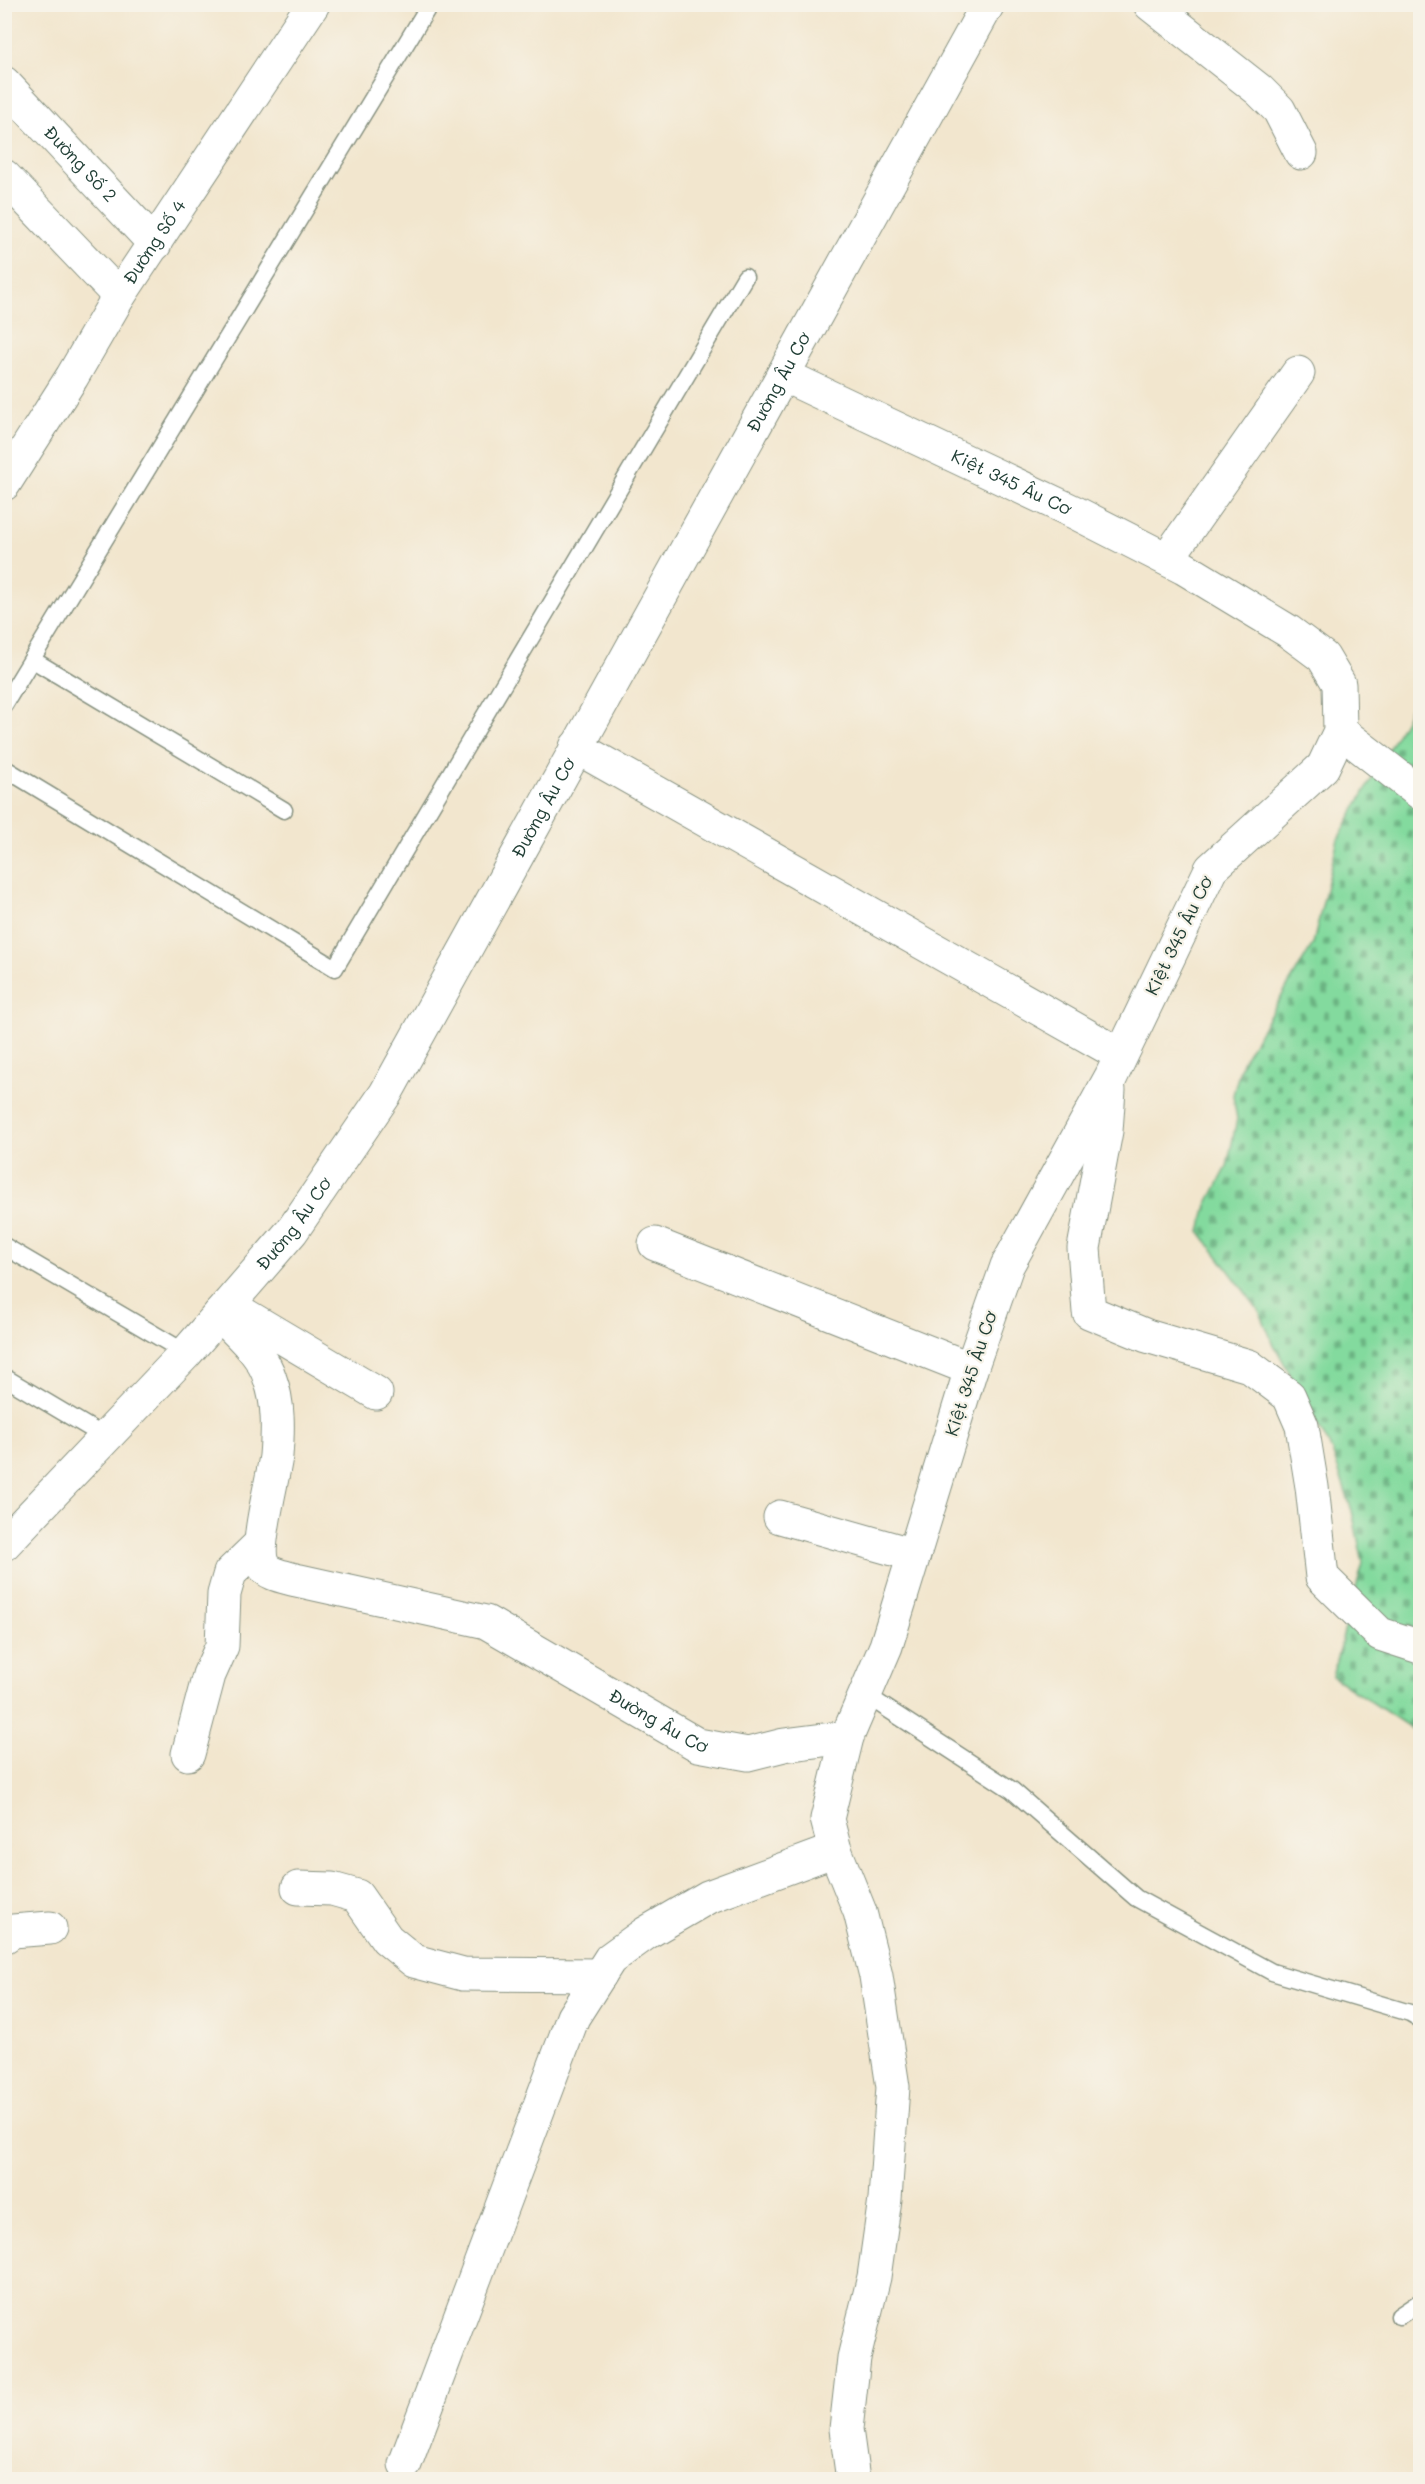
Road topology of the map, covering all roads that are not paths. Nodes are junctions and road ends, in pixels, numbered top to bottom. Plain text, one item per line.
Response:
1 (313, 4) edge
2 (430, 4) edge
3 (988, 4) edge
4 (1150, 4) edge
5 (4, 83) edge
6 (1301, 153) dead end
7 (4, 176) edge
8 (155, 243) junction
9 (745, 277) dead end
10 (119, 296) junction
11 (1298, 373) dead end
12 (783, 375) junction
13 (4, 484) edge
14 (1167, 559) junction
15 (33, 660) junction
16 (4, 705) edge
17 (1340, 731) junction
18 (576, 747) junction
19 (4, 768) edge
20 (1420, 793) edge
21 (284, 810) dead end
22 (1116, 1066) junction
23 (656, 1244) dead end
24 (4, 1246) edge
25 (224, 1310) junction
26 (186, 1353) junction
27 (971, 1369) junction
28 (4, 1377) edge
29 (376, 1394) dead end
30 (105, 1437) junction
31 (780, 1517) dead end
32 (4, 1544) edge
33 (260, 1544) junction
34 (914, 1555) junction
35 (1420, 1647) edge
36 (866, 1695) junction
37 (847, 1737) junction
38 (188, 1754) dead end
39 (831, 1834) junction
40 (298, 1888) dead end
41 (50, 1928) dead end
42 (4, 1937) edge
43 (600, 1975) junction
44 (1420, 2019) edge
45 (1420, 2302) edge
46 (1399, 2316) dead end
47 (404, 2472) edge
48 (853, 2480) edge

1 - 8 street, Đường Số 4
2 - 15 lane
3 - 12 street, Đường Âu Cơ
4 - 6 street
5 - 8 street, Đường Số 2
7 - 10 street
8 - 10 street, Đường Số 4
9 - 19 lane
10 - 13 street, Đường Số 4
11 - 14 street
12 - 14 street, Kiệt 345 Âu Cơ
12 - 18 street, Đường Âu Cơ
14 - 17 street, Kiệt 345 Âu Cơ
15 - 16 lane
15 - 21 lane
17 - 20 street
17 - 22 street, Kiệt 345 Âu Cơ
18 - 22 street
18 - 25 street, Đường Âu Cơ
22 - 27 street, Kiệt 345 Âu Cơ
22 - 35 street
23 - 27 street
24 - 26 lane
25 - 26 street, Đường Âu Cơ
25 - 29 street
25 - 33 street
26 - 30 street, Đường Âu Cơ
27 - 34 street, Kiệt 345 Âu Cơ
28 - 30 lane
30 - 32 street, Đường Âu Cơ
31 - 34 street
33 - 37 street, Đường Âu Cơ
33 - 38 street
34 - 36 street, Kiệt 345 Âu Cơ
36 - 37 street, Kiệt 345 Âu Cơ
36 - 44 lane
37 - 39 street, Kiệt 345 Âu Cơ
39 - 43 street
39 - 48 street
40 - 43 street
41 - 42 street
43 - 47 street
45 - 46 lane

